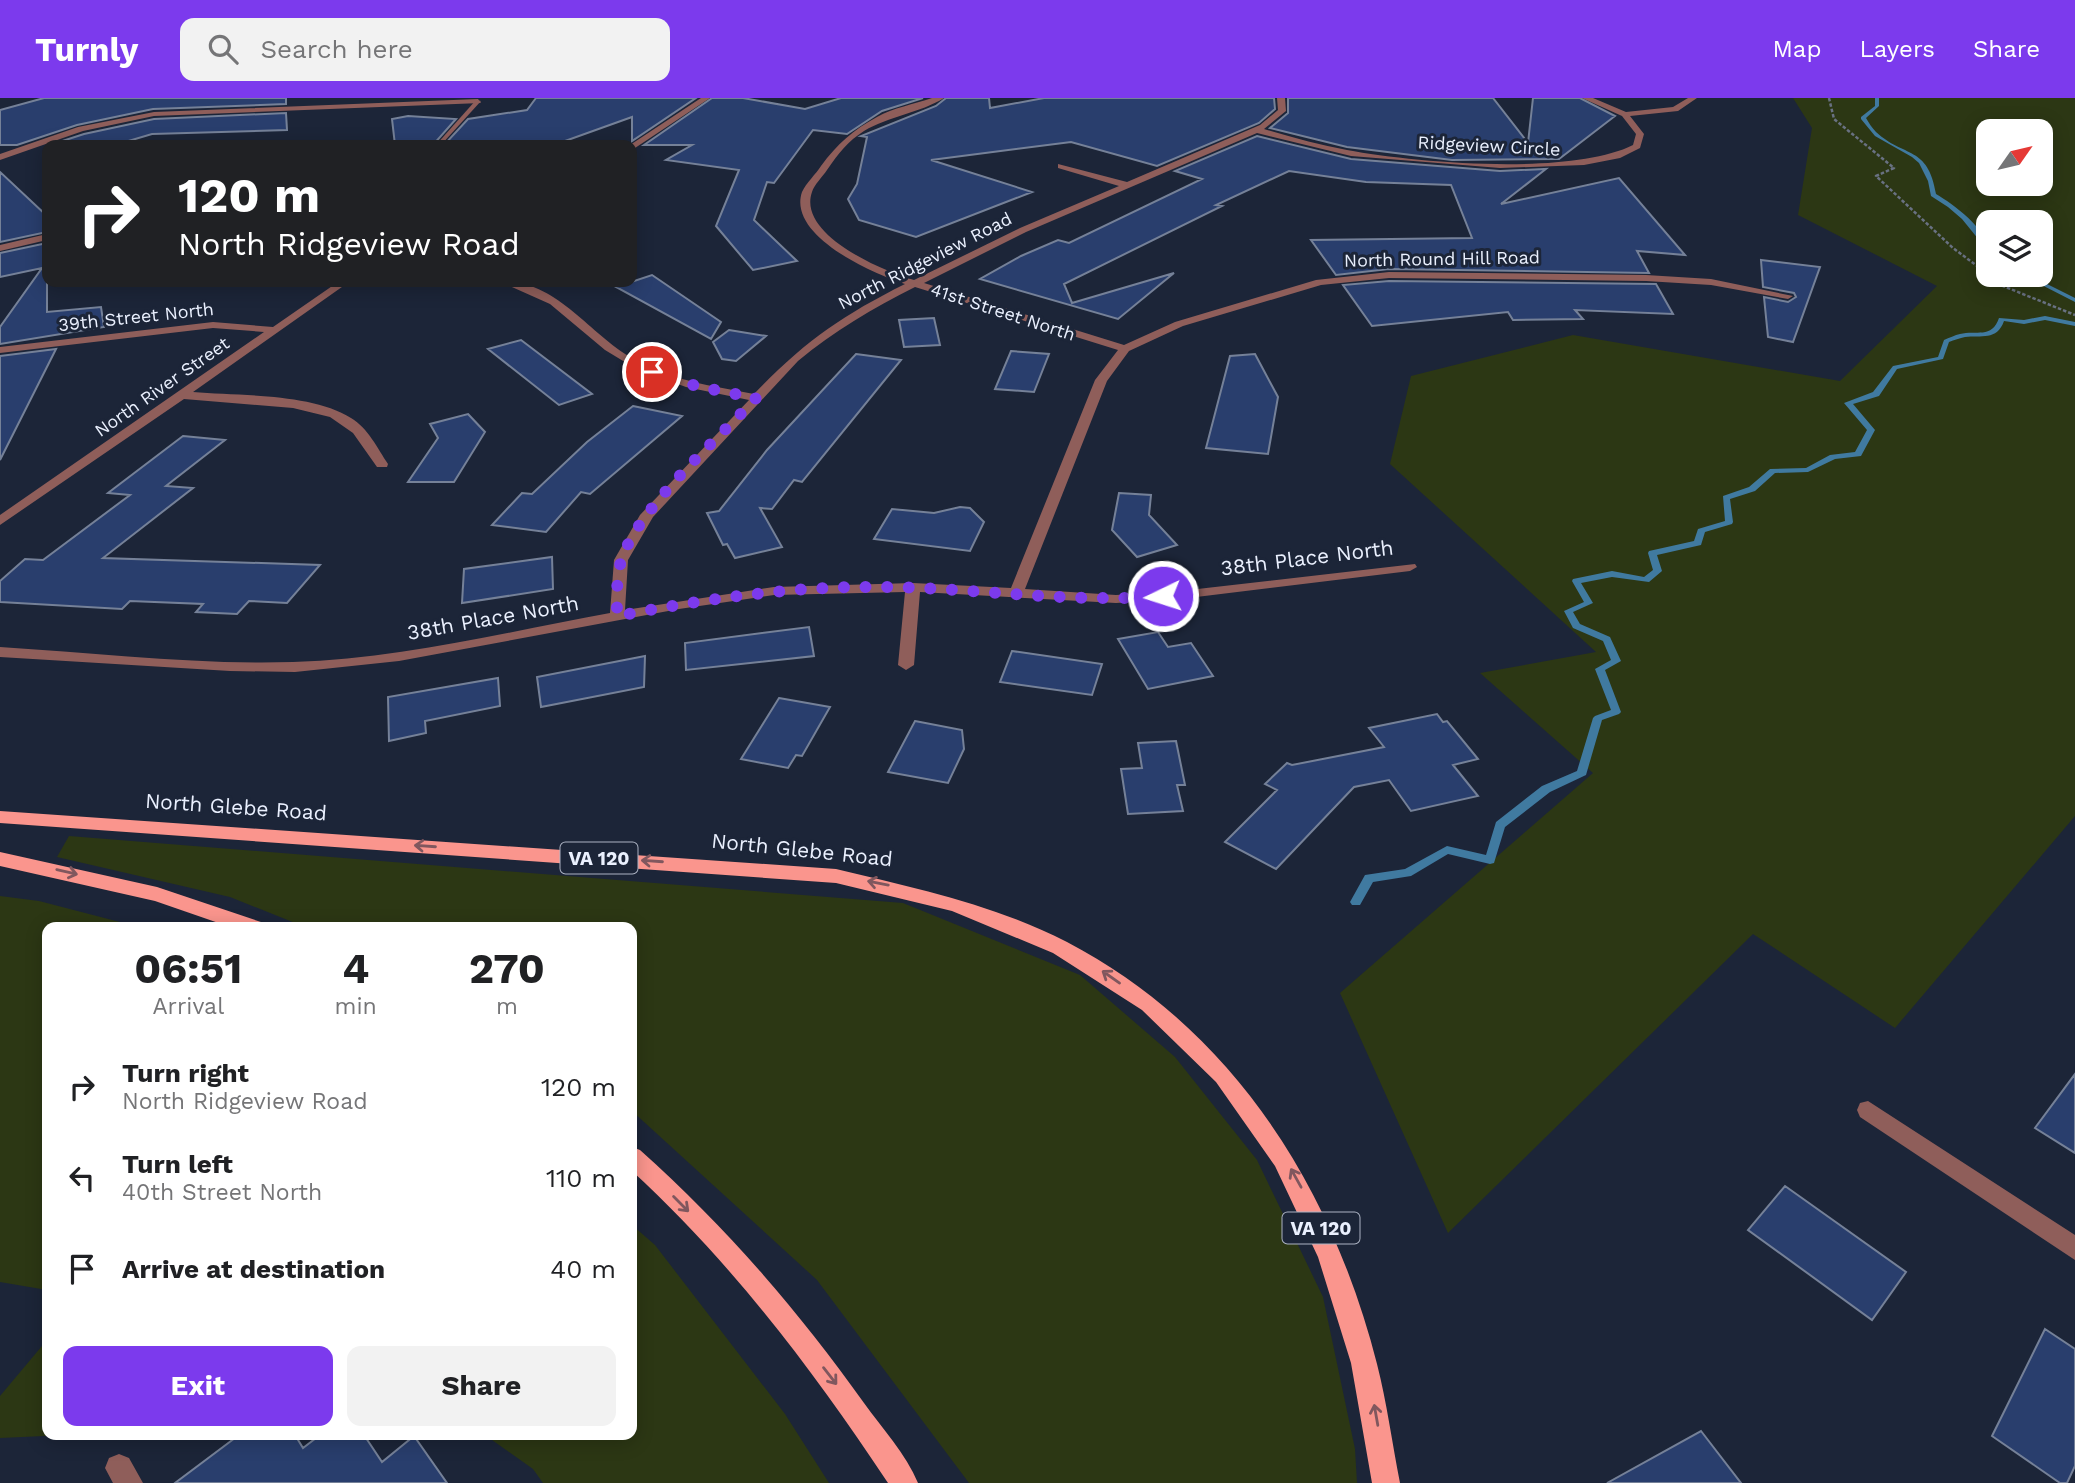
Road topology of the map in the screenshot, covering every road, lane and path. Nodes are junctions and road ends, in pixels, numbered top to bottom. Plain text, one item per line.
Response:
1 (706, 98) edge
2 (940, 98) edge
3 (1282, 98) edge
4 (1586, 98) edge
5 (1693, 98) edge
6 (1829, 98) edge
7 (478, 101) joint
8 (1625, 114) junction
9 (1257, 130) junction
10 (49, 140) edge
11 (442, 140) edge
12 (42, 142) edge
13 (637, 145) edge
14 (0, 157) edge
15 (1061, 166) dead end
16 (1127, 185) junction
17 (42, 238) edge
18 (0, 248) edge
19 (1976, 265) edge
20 (914, 284) junction
21 (337, 287) edge
22 (518, 287) edge
23 (2005, 287) edge
24 (1788, 296) dead end
25 (2075, 315) edge
26 (275, 330) junction
27 (1125, 349) junction
28 (0, 350) edge
29 (181, 395) junction
30 (756, 398) junction
31 (382, 464) dead end
32 (0, 521) edge
33 (1410, 567) dead end
34 (913, 587) junction
35 (1016, 593) junction
36 (617, 616) junction
37 (0, 652) edge
38 (906, 665) dead end
39 (0, 817) edge
40 (0, 859) edge
41 (239, 922) edge
42 (1868, 1110) dead end
43 (637, 1162) edge
44 (2075, 1249) edge
45 (904, 1483) edge
46 (1386, 1483) edge

1 - 13 street
2 - 20 street, 41st Street North
3 - 9 street, North Ridgeview Road
4 - 8 street
5 - 8 street
6 - 19 path
7 - 10 street
7 - 11 lane
8 - 9 street, Ridgeview Circle
9 - 16 street, North Ridgeview Road
12 - 14 street
15 - 16 street
16 - 20 street, North Ridgeview Road
17 - 18 street
20 - 27 street, 41st Street North
20 - 30 street, North Ridgeview Road
21 - 26 street, North River Street
22 - 30 street
23 - 25 path
24 - 27 street, North Round Hill Road
26 - 28 street, 39th Street North
26 - 29 street, North River Street
27 - 35 street, North Round Hill Road
29 - 31 street
29 - 32 street, North River Street
30 - 36 street, North Ridgeview Road
33 - 35 street, 38th Place North
34 - 35 street, 38th Place North
34 - 36 street, 38th Place North
34 - 38 street
36 - 37 street, 38th Place North
46 -> 39 main road, North Glebe Road / VA 120
40 -> 41 main road
42 - 44 street
43 -> 45 main road

